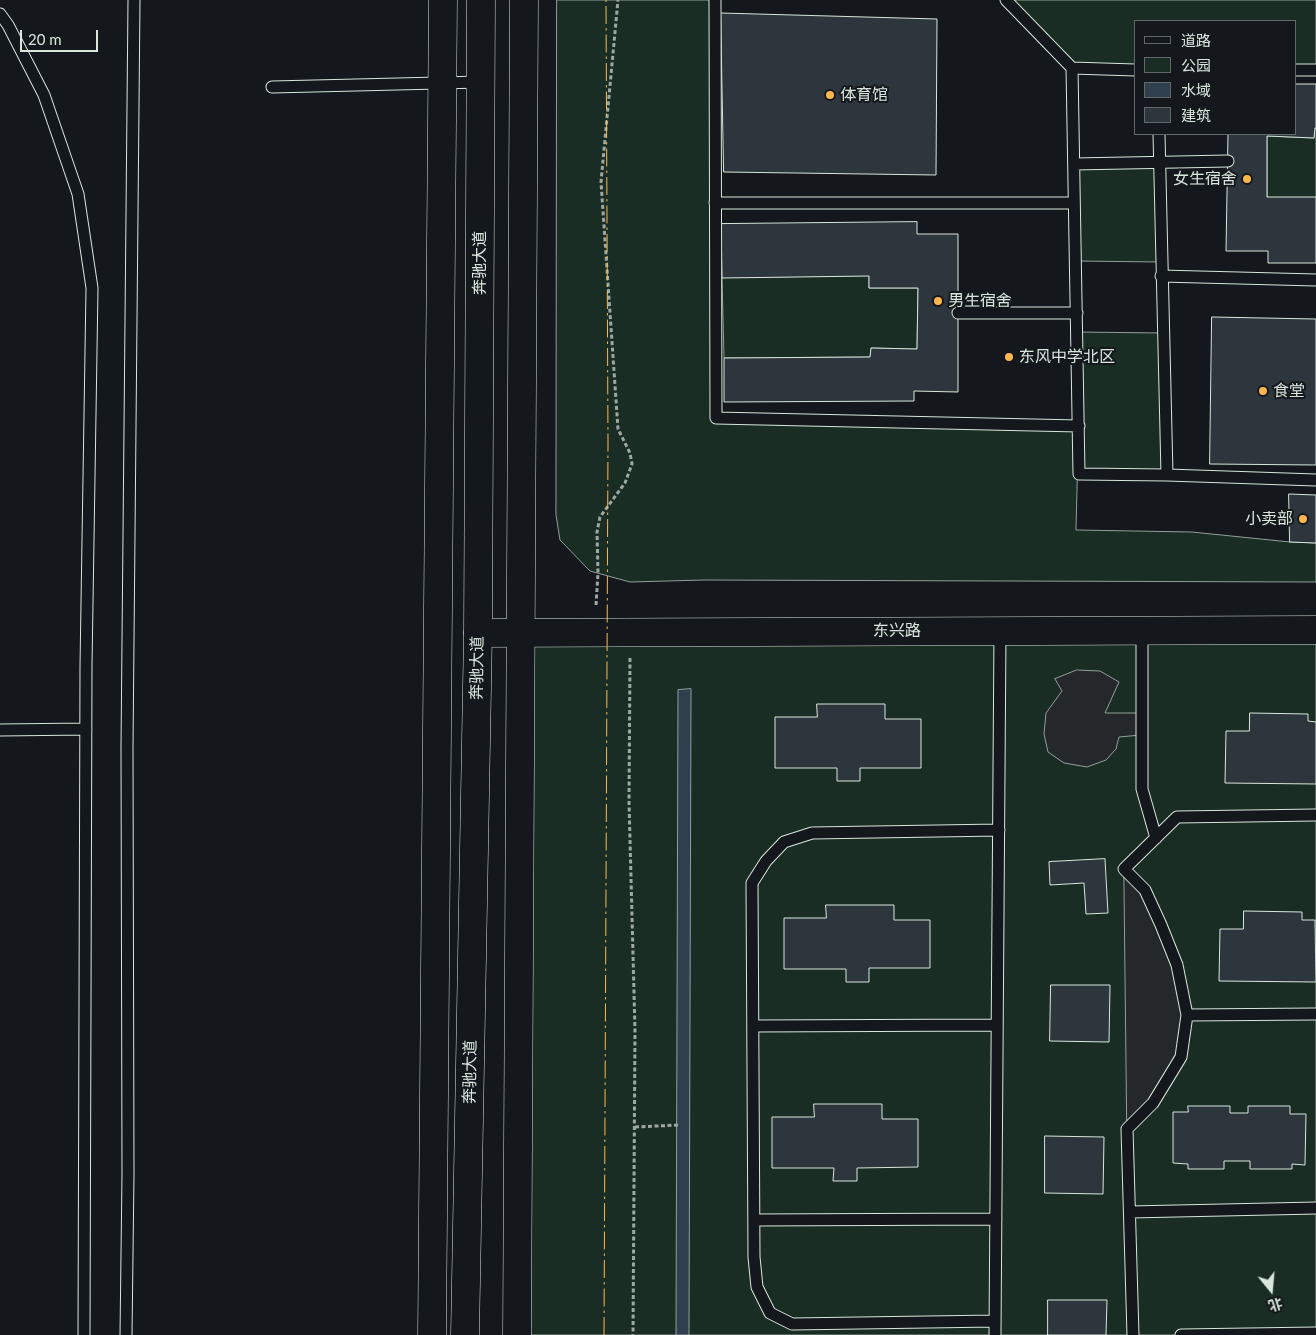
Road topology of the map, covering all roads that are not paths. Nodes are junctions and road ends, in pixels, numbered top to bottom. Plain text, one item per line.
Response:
1 (134, 0) edge
2 (443, 0) edge
3 (481, 0) edge
4 (524, 0) edge
5 (715, 0) edge
6 (1006, 0) edge
7 (0, 14) edge
8 (1072, 68) junction
9 (1134, 70) edge
10 (1296, 70) edge
11 (1316, 70) edge
12 (481, 82) junction
13 (443, 83) junction
14 (272, 87) dead end
15 (1158, 135) edge
16 (1228, 161) dead end
17 (1159, 162) junction
18 (1074, 164) junction
19 (716, 203) junction
20 (1074, 203) junction
21 (1161, 276) junction
22 (1316, 280) edge
23 (1077, 313) junction
24 (958, 314) dead end
25 (441, 329) junction
26 (479, 330) junction
27 (1079, 426) junction
28 (1167, 475) junction
29 (1316, 480) edge
30 (1000, 630) junction
31 (1142, 630) junction
32 (1316, 630) edge
33 (520, 632) junction
34 (478, 633) junction
35 (86, 729) junction
36 (0, 730) edge
37 (1316, 815) edge
38 (999, 830) junction
39 (1156, 838) junction
40 (1316, 1014) edge
41 (1187, 1016) junction
42 (997, 1025) junction
43 (753, 1026) junction
44 (1316, 1208) edge
45 (1130, 1212) junction
46 (996, 1219) junction
47 (754, 1220) junction
48 (996, 1321) junction
49 (1316, 1333) edge
50 (84, 1335) edge
51 (126, 1335) edge
52 (432, 1335) edge
53 (465, 1335) edge
54 (516, 1335) edge
55 (995, 1335) edge
56 (1133, 1335) edge
57 (1181, 1335) edge

1 - 51 lane
2 - 13 main road
3 - 12 main road, 奔驰大道
4 - 33 main road
5 - 19 lane
6 - 8 lane
7 - 35 lane
8 - 9 lane
8 - 18 lane
10 - 11 lane
12 - 13 lane
12 - 26 main road, 奔驰大道
13 - 14 lane
13 - 25 main road
15 - 17 lane
16 - 17 lane
17 - 18 lane
17 - 21 lane
18 - 20 lane
19 - 20 lane
19 - 27 lane
20 - 23 lane
21 - 22 lane
21 - 28 lane
23 - 24 lane
23 - 27 lane
25 - 26 main road
25 - 52 main road
26 - 34 main road, 奔驰大道
27 - 28 lane
28 - 29 lane
30 - 31 main road, 东兴路
30 - 33 main road, 东兴路
30 - 38 lane
31 - 32 main road, 东兴路
31 - 39 lane
33 - 34 main road, 东兴路
33 - 54 main road
34 - 53 main road, 奔驰大道
35 - 36 lane
35 - 50 lane
37 - 39 lane
38 - 42 lane
38 - 43 lane
39 - 41 lane
40 - 41 lane
41 - 45 lane
42 - 43 lane
42 - 46 lane
43 - 47 lane
44 - 45 lane
45 - 56 lane
46 - 47 lane
46 - 48 lane
47 - 48 lane
48 - 55 lane
49 - 57 lane

